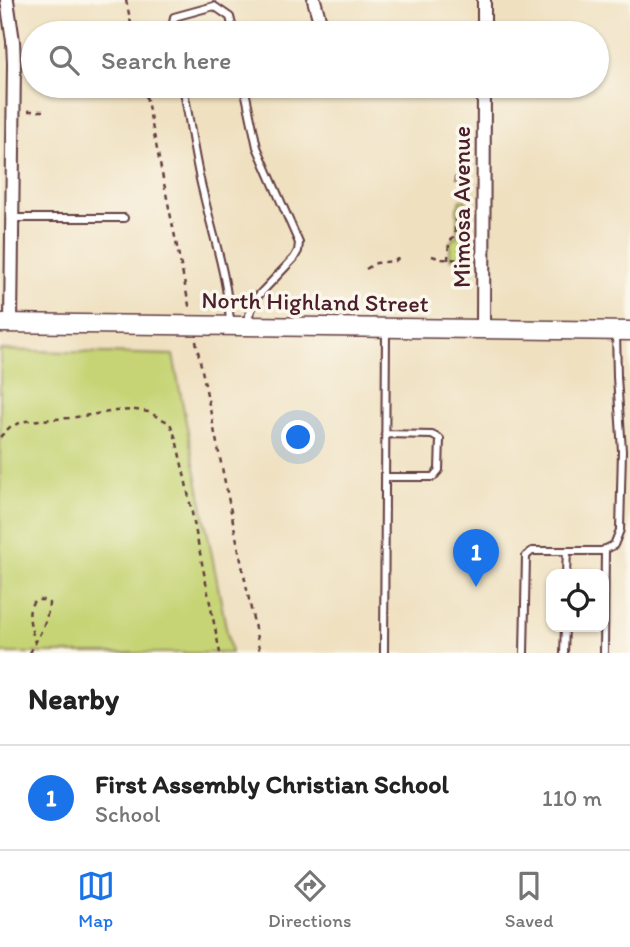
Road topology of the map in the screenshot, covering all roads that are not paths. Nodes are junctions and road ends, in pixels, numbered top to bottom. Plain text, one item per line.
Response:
1 (7, 0) edge
2 (314, 0) edge
3 (484, 0) edge
4 (173, 21) edge
5 (231, 21) edge
6 (320, 21) edge
7 (484, 21) edge
8 (185, 98) edge
9 (247, 98) edge
10 (484, 98) edge
11 (13, 218) junction
12 (124, 218) dead end
13 (6, 323) edge
14 (238, 326) junction
15 (386, 328) junction
16 (483, 329) junction
17 (623, 330) edge
18 (385, 434) junction
19 (385, 477) junction
20 (605, 549) junction
21 (567, 551) junction
22 (566, 569) edge
23 (565, 632) edge
24 (384, 653) edge
25 (524, 653) edge
26 (564, 653) edge
27 (604, 653) edge

1 - 11 street
2 - 6 street
3 - 7 street
4 - 5 lane
8 - 14 lane
9 - 14 lane
10 - 16 street, Mimosa Avenue
11 - 12 lane
11 - 13 street
13 - 14 main road, North Highland Street
14 - 15 main road, North Highland Street
15 - 16 main road, North Highland Street
15 - 18 lane
16 - 17 main road, North Highland Street
17 - 20 lane
18 - 19 lane
18 - 19 lane
19 - 24 lane
20 - 21 lane
20 - 27 lane
21 - 22 lane
21 - 25 lane
23 - 26 lane

